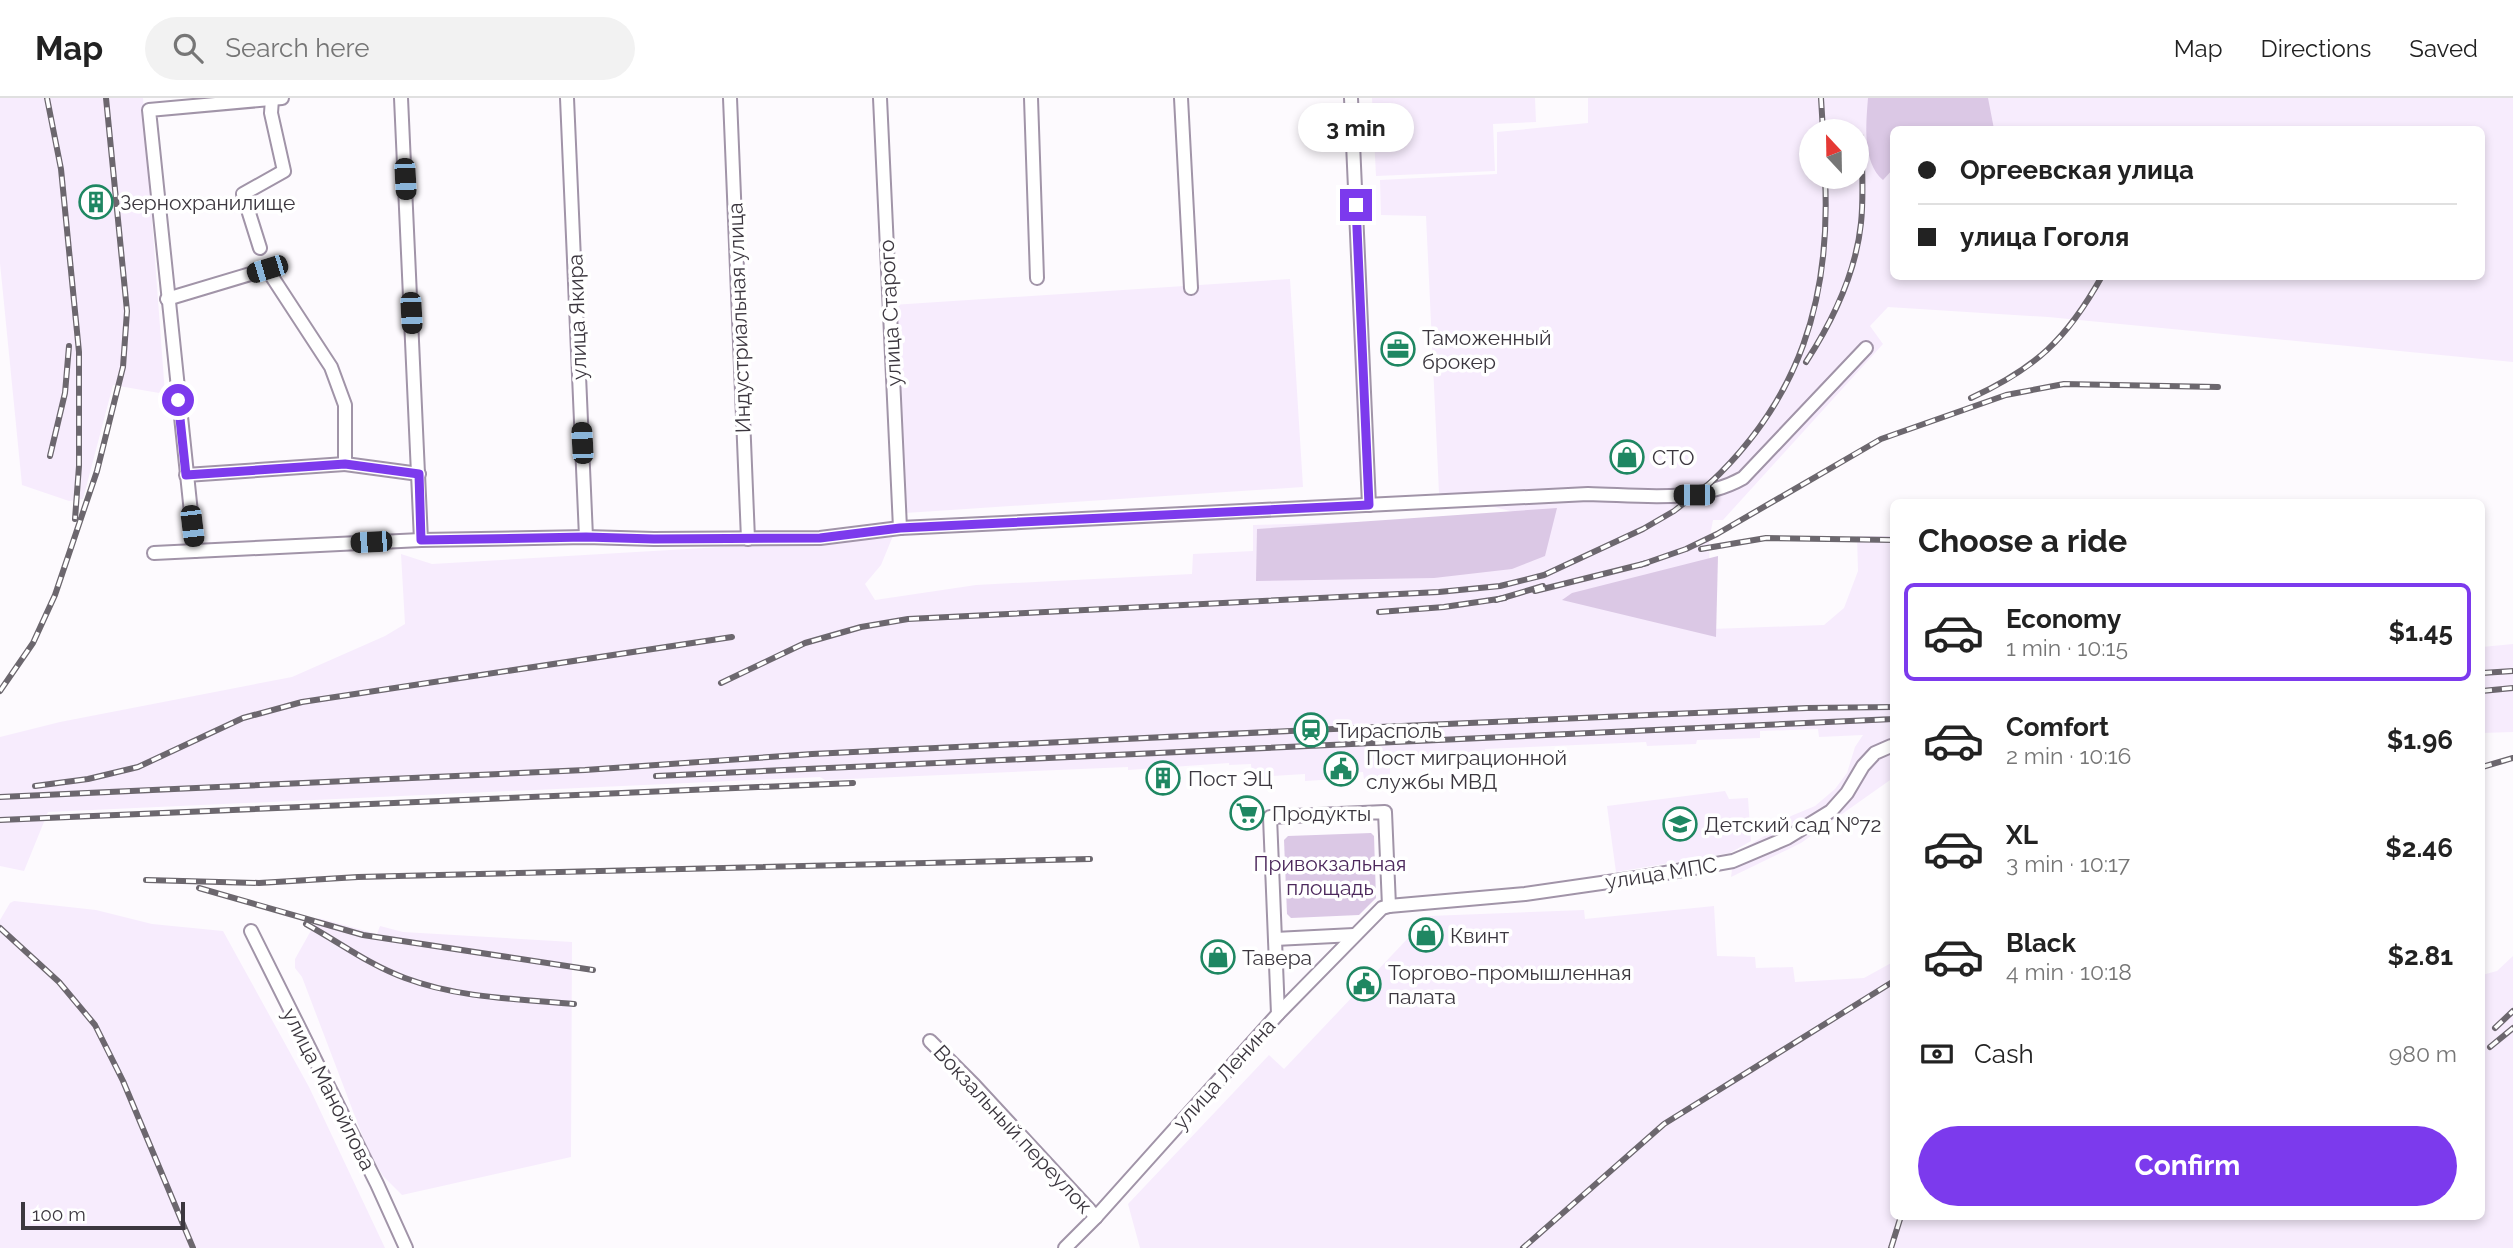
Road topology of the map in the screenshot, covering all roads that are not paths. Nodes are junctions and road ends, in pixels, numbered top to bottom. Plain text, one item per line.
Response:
1 (282, 98) edge
2 (401, 98) edge
3 (567, 98) edge
4 (730, 98) edge
5 (880, 98) edge
6 (1031, 98) edge
7 (1181, 98) edge
8 (1351, 98) edge
9 (272, 99) edge
10 (260, 248) dead end
11 (1037, 278) dead end
12 (1191, 288) dead end
13 (167, 299) junction
14 (1866, 348) dead end
15 (345, 464) junction
16 (419, 474) junction
17 (186, 475) junction
18 (1369, 505) junction
19 (900, 528) junction
20 (586, 537) junction
21 (748, 538) junction
22 (421, 540) junction
23 (195, 551) junction
24 (154, 553) dead end
25 (1890, 746) edge
26 (1389, 906) junction
27 (251, 931) dead end
28 (1354, 936) junction
29 (1275, 939) junction
30 (1278, 1014) junction
31 (930, 1041) dead end
32 (1096, 1217) junction
33 (406, 1248) edge
34 (1065, 1248) edge

1 - 9 street
2 - 16 street
3 - 20 street, улица Якира
4 - 21 street, Индустриальная улица
5 - 19 street, улица Старого
6 - 11 street
7 - 12 street
8 - 18 street
9 - 10 street
9 - 13 street
13 - 15 street
13 - 17 street
14 - 18 street
15 - 16 street
15 - 17 street
16 - 22 street
17 - 23 street
18 - 19 street
19 - 21 street
20 - 21 street
20 - 22 street
22 - 23 street
23 - 24 street
25 - 26 street, улица МПС
26 - 28 street, улица Ленина
26 - 29 street
27 - 33 street, улица Манойлова
28 - 29 street
28 - 30 street, улица Ленина
29 - 30 street
30 - 32 street, улица Ленина
31 - 32 street, Вокзальный переулок
32 - 34 street, улица Ленина

